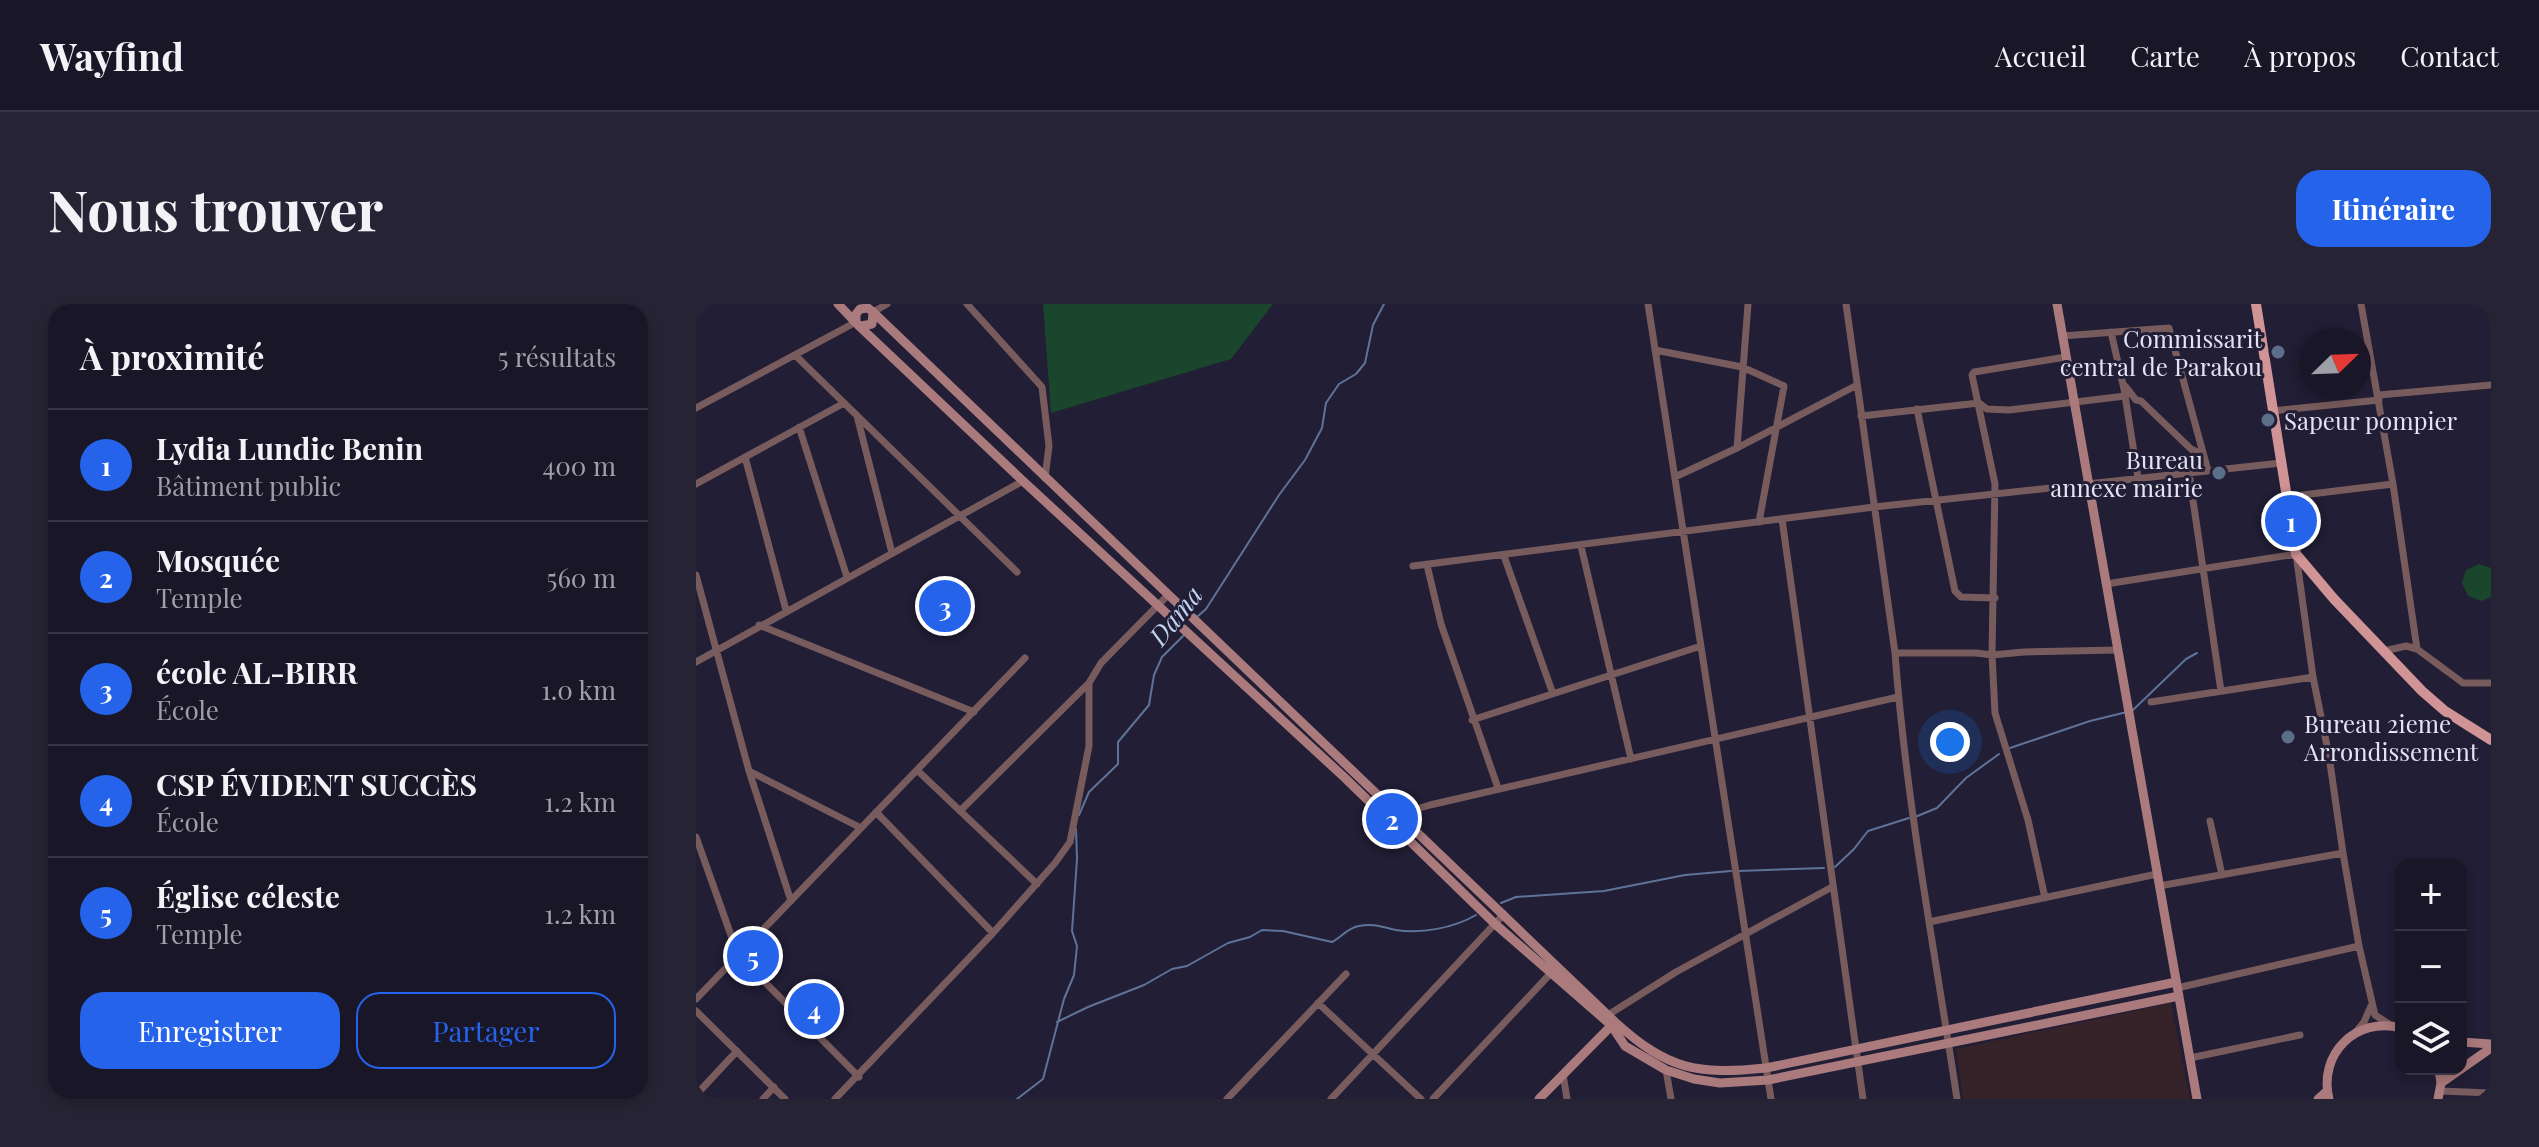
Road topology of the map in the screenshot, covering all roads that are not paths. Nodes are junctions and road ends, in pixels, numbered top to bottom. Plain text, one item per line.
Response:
1 (838, 304) edge
2 (887, 304) edge
3 (967, 304) edge
4 (1648, 304) edge
5 (1748, 304) edge
6 (1846, 304) edge
7 (2057, 304) edge
8 (2256, 304) edge
9 (2361, 304) edge
10 (870, 309) edge
11 (857, 324) junction
12 (2111, 332) junction
13 (2062, 336) junction
14 (1655, 350) junction
15 (795, 355) junction
16 (2066, 357) junction
17 (1742, 367) junction
18 (2123, 383) junction
19 (1857, 385) junction
20 (2491, 385) edge
21 (2125, 396) junction
22 (2379, 397) junction
23 (2074, 401) junction
24 (844, 403) junction
25 (1979, 403) junction
26 (696, 408) edge
27 (1917, 409) junction
28 (2272, 411) junction
29 (856, 415) junction
30 (1861, 416) junction
31 (799, 427) junction
32 (1774, 429) junction
33 (1737, 448) junction
34 (2203, 455) junction
35 (745, 457) junction
36 (2281, 463) junction
37 (2208, 471) junction
38 (2189, 473) junction
39 (1675, 477) junction
40 (1045, 478) junction
41 (2138, 478) junction
42 (1023, 481) junction
43 (2088, 483) junction
44 (696, 484) edge
45 (2393, 484) junction
46 (1994, 495) junction
47 (2286, 497) junction
48 (1938, 500) junction
49 (1874, 507) junction
50 (960, 516) junction
51 (1782, 519) junction
52 (1759, 522) junction
53 (1683, 533) junction
54 (1581, 546) junction
55 (892, 553) junction
56 (2296, 554) junction
57 (1504, 556) junction
58 (1427, 565) junction
59 (1413, 566) dead end
60 (2202, 570) junction
61 (1017, 572) dead end
62 (696, 575) edge
63 (847, 577) junction
64 (2106, 584) junction
65 (1167, 596) junction
66 (1995, 598) junction
67 (1158, 606) junction
68 (786, 610) junction
69 (759, 625) junction
70 (1701, 646) junction
71 (2417, 649) junction
72 (2118, 650) junction
73 (716, 651) junction
74 (2384, 651) junction
75 (1895, 653) junction
76 (1992, 655) junction
77 (1025, 658) dead end
78 (696, 662) edge
79 (1613, 677) junction
80 (2313, 677) junction
81 (1089, 683) junction
82 (2491, 683) edge
83 (2221, 691) junction
84 (1553, 694) junction
85 (1898, 697) junction
86 (2151, 702) dead end
87 (974, 712) junction
88 (1809, 716) junction
89 (1472, 720) junction
90 (1715, 739) junction
91 (2491, 740) edge
92 (1631, 759) junction
93 (917, 770) junction
94 (749, 771) junction
95 (1498, 788) junction
96 (960, 811) junction
97 (876, 812) junction
98 (1400, 814) junction
99 (2210, 821) dead end
100 (1393, 823) junction
101 (861, 828) junction
102 (696, 837) edge
103 (2343, 853) junction
104 (2157, 874) junction
105 (2222, 875) junction
106 (1037, 884) junction
107 (2159, 886) junction
108 (1832, 887) junction
109 (2045, 898) junction
110 (791, 901) junction
111 (1504, 914) junction
112 (1929, 922) junction
113 (1495, 924) junction
114 (993, 933) junction
115 (1745, 933) junction
116 (2359, 946) junction
117 (738, 955) junction
118 (1346, 974) dead end
119 (1550, 974) junction
120 (2177, 989) junction
121 (696, 999) edge
122 (1318, 1003) junction
123 (2371, 1004) junction
124 (696, 1011) edge
125 (1611, 1021) junction
126 (2395, 1026) edge
127 (2395, 1027) edge
128 (1946, 1030) junction
129 (2354, 1033) junction
130 (2300, 1035) dead end
131 (1948, 1041) junction
132 (2467, 1043) edge
133 (2491, 1046) edge
134 (1856, 1049) junction
135 (737, 1051) junction
136 (1374, 1055) junction
137 (2190, 1058) junction
138 (1858, 1060) junction
139 (1766, 1068) junction
140 (1666, 1070) junction
141 (1563, 1074) junction
142 (859, 1077) junction
143 (1768, 1080) junction
144 (774, 1087) junction
145 (2440, 1091) edge
146 (2491, 1093) edge
147 (696, 1095) edge
148 (2328, 1095) edge
149 (763, 1099) edge
150 (785, 1099) edge
151 (835, 1099) edge
152 (1227, 1099) edge
153 (1331, 1099) edge
154 (1421, 1099) edge
155 (1433, 1099) edge
156 (1539, 1099) edge
157 (1567, 1099) edge
158 (1671, 1099) edge
159 (1771, 1099) edge
160 (1863, 1099) edge
161 (1957, 1099) edge
162 (2197, 1099) edge
163 (2318, 1099) edge

1 - 11 street
2 - 10 street
3 - 40 street
4 - 14 street
5 - 17 street
6 - 19 street
7 - 13 street
8 - 28 main road
9 - 22 street
10 - 11 street
10 - 40 street
11 - 15 street
11 - 42 street
12 - 13 street
12 - 18 street
12 - 34 street
13 - 16 street
14 - 17 street
14 - 39 street
15 - 24 street
15 - 26 street
16 - 23 street
16 - 25 street
17 - 32 street
17 - 33 street
18 - 21 street
18 - 34 street
19 - 30 street
19 - 32 street
20 - 22 street
21 - 23 street
21 - 41 street
22 - 28 street
22 - 45 street
23 - 25 street
23 - 43 street
24 - 29 street
24 - 31 street
25 - 27 street
25 - 46 street
27 - 30 street
27 - 48 street
28 - 36 main road
29 - 50 street
29 - 55 street
30 - 49 street
31 - 35 street
31 - 63 street
32 - 33 street
32 - 52 street
33 - 39 street
34 - 37 street
35 - 44 street
35 - 68 street
36 - 37 street
36 - 47 main road
37 - 38 street
38 - 41 street
38 - 60 street
39 - 53 street
40 - 65 street
41 - 43 street
42 - 50 street
42 - 67 street
43 - 46 street
43 - 64 street
45 - 47 street
45 - 71 street
46 - 48 street
46 - 66 street
47 - 56 main road
48 - 49 street
48 - 66 street
49 - 51 street
49 - 75 street
50 - 55 street
50 - 61 street
51 - 52 street
51 - 88 street
52 - 53 street
53 - 54 street
53 - 70 street
54 - 57 street
54 - 79 street
55 - 63 street
56 - 60 street
56 - 74 main road
56 - 80 street
57 - 58 street
57 - 84 street
58 - 59 street
58 - 89 street
60 - 64 street
60 - 83 street
62 - 73 street
63 - 68 street
64 - 72 street
65 - 67 street
65 - 98 street
66 - 76 street
67 - 81 street
67 - 100 street
68 - 69 street
69 - 73 street
69 - 87 street
70 - 79 street
70 - 90 street
71 - 74 street
71 - 82 street
72 - 76 street
72 - 104 street
73 - 78 street
73 - 94 street
74 - 91 main road
75 - 76 street
75 - 85 street
76 - 109 street
77 - 87 street
79 - 84 street
79 - 92 street
80 - 83 street
80 - 103 street
81 - 96 street
81 - 106 street
83 - 86 street
84 - 89 street
85 - 88 street
85 - 112 street
87 - 93 street
88 - 90 street
88 - 108 street
89 - 95 street
90 - 92 street
90 - 115 street
92 - 95 street
93 - 96 street
93 - 97 street
94 - 101 street
94 - 110 street
95 - 98 street
96 - 106 street
97 - 101 street
97 - 114 street
98 - 100 street
98 - 111 street
99 - 105 street
100 - 113 street
101 - 110 street
102 - 117 street
103 - 105 street
103 - 116 street
104 - 107 street
104 - 109 street
105 - 107 street
106 - 114 street
107 - 120 street
108 - 115 street
108 - 134 street
109 - 112 street
110 - 117 street
111 - 113 street
111 - 125 street
112 - 128 street
113 - 119 street
113 - 136 street
114 - 142 street
115 - 125 street
115 - 139 street
116 - 120 street
116 - 123 street
117 - 121 street
117 - 142 street
118 - 122 street
119 - 125 street
119 - 155 street
120 - 128 street
120 - 131 street
120 - 137 street
122 - 136 street
122 - 152 street
123 - 126 street
123 - 129 street
124 - 135 street
125 - 139 street
125 - 140 street
125 - 141 street
127 - 129 street
128 - 131 street
128 - 134 street
129 - 148 street
130 - 137 street
131 - 138 street
131 - 161 street
132 - 133 street
133 - 145 street
134 - 138 street
134 - 139 street
135 - 144 street
135 - 147 street
136 - 153 street
136 - 154 street
137 - 162 street
138 - 143 street
138 - 160 street
139 - 143 street
140 - 143 street
140 - 158 street
141 - 156 street
141 - 157 street
142 - 151 street
143 - 159 street
144 - 149 street
144 - 150 street
145 - 146 street
148 - 163 street

